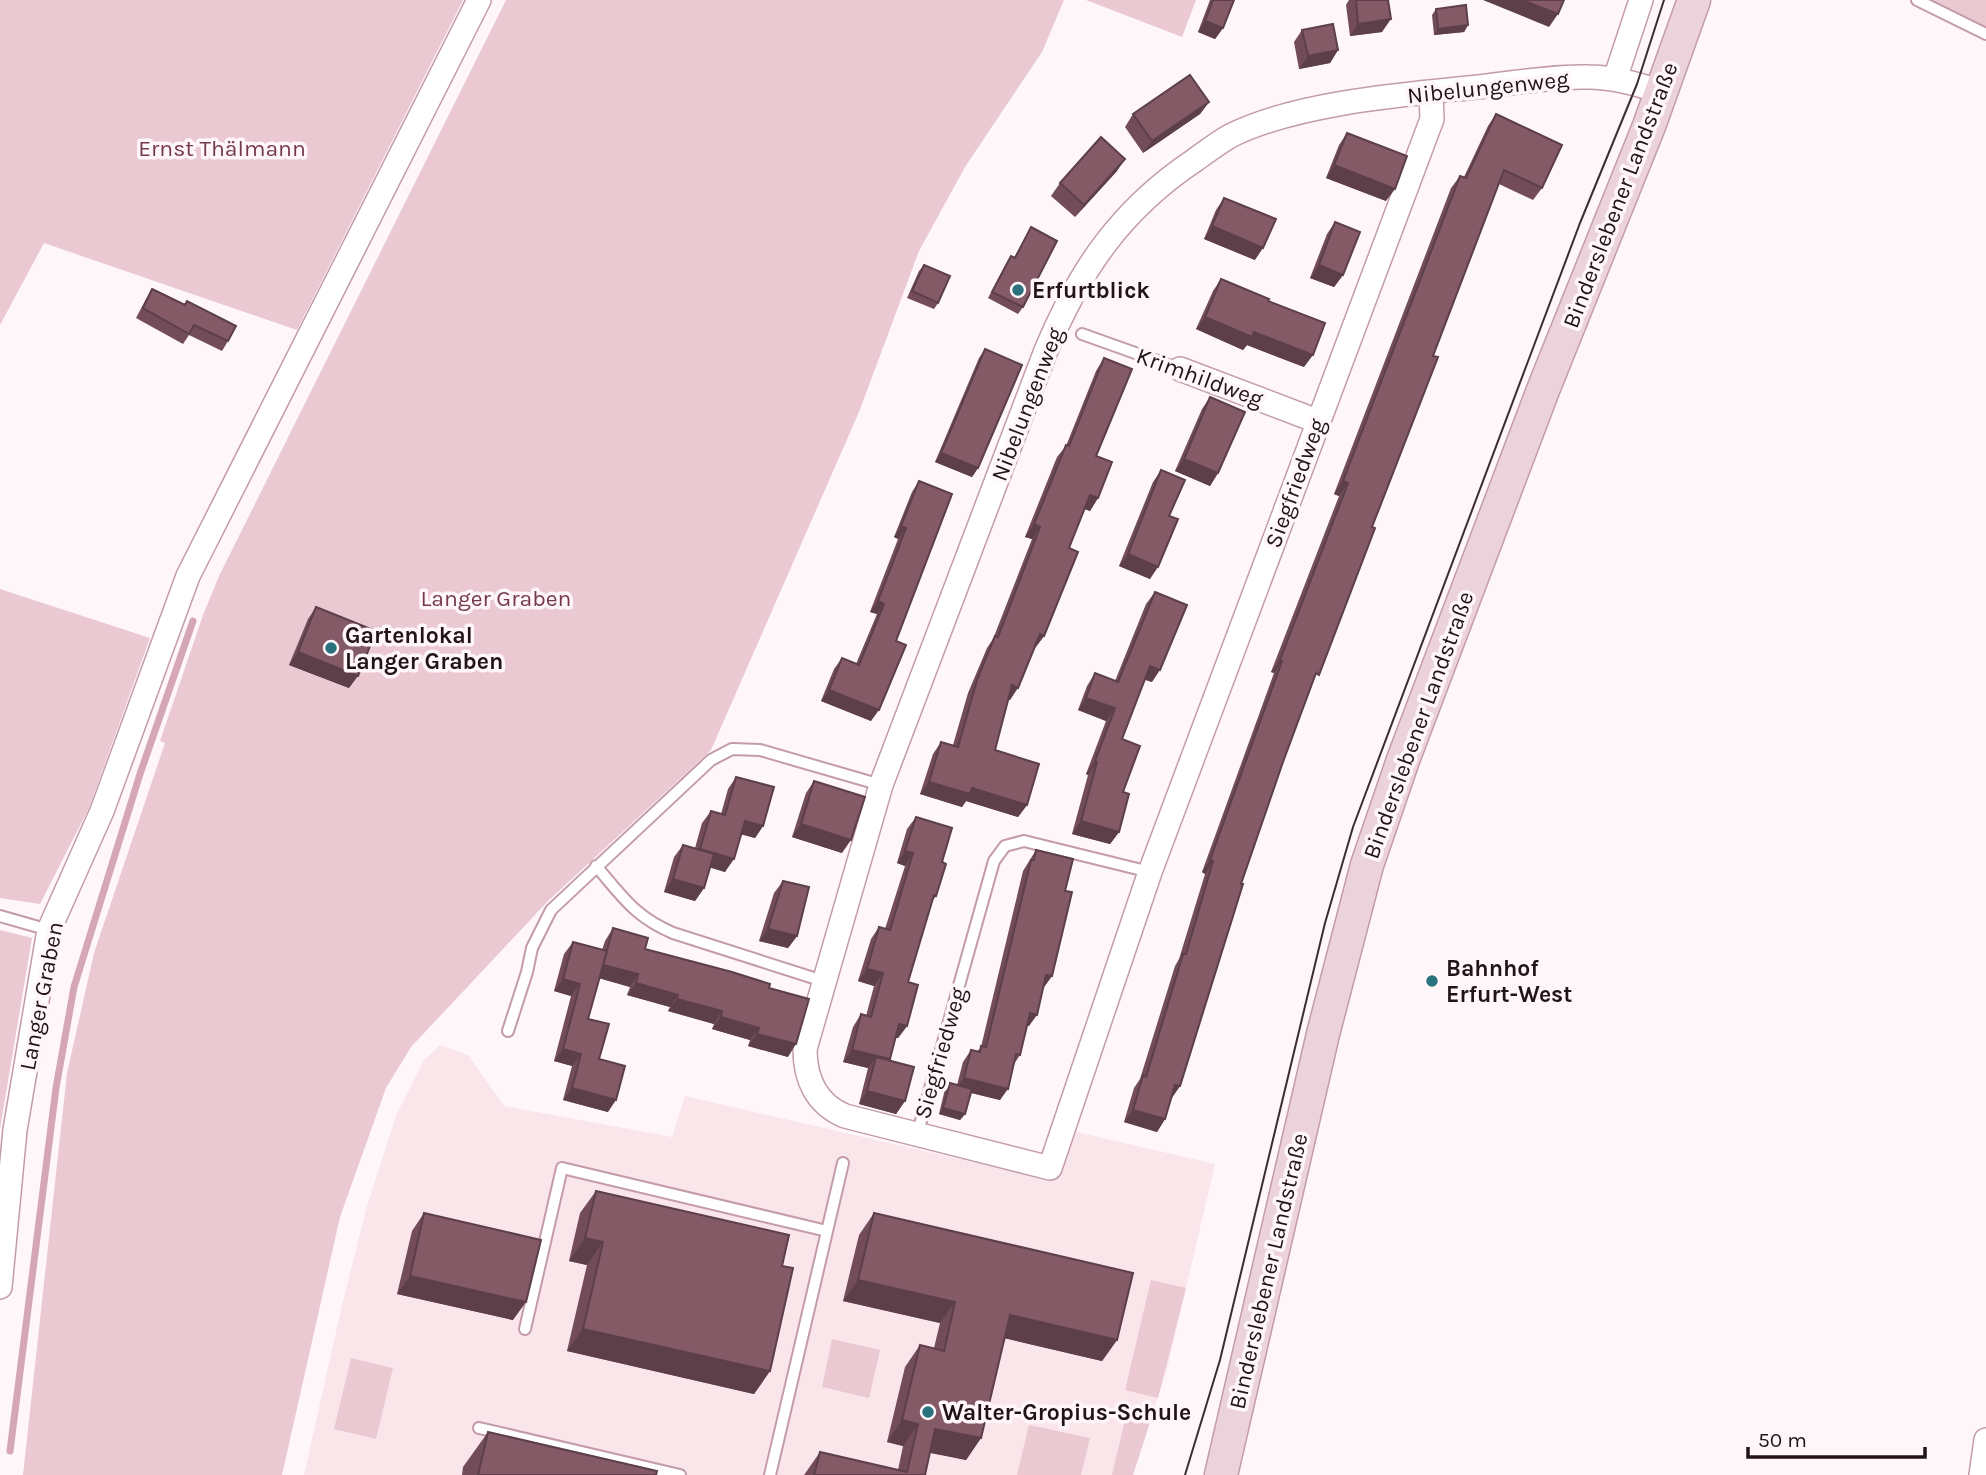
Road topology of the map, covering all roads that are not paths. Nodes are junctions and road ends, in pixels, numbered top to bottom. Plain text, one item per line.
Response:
1 (479, 0) edge
2 (1641, 0) edge
3 (1694, 0) edge
4 (1917, 0) edge
5 (1986, 34) edge
6 (1615, 79) junction
7 (1432, 92) junction
8 (1661, 92) junction
9 (1082, 334) dead end
10 (1180, 369) joint
11 (1317, 421) junction
12 (881, 785) junction
13 (596, 866) junction
14 (1150, 872) junction
15 (0, 916) edge
16 (50, 930) junction
17 (823, 981) junction
18 (508, 1031) dead end
19 (916, 1135) junction
20 (843, 1163) dead end
21 (827, 1231) junction
22 (0, 1287) edge
23 (526, 1329) dead end
24 (479, 1428) dead end
25 (1986, 1440) edge
26 (680, 1475) edge
27 (770, 1475) edge
28 (1221, 1475) edge
29 (1981, 1475) edge

1 - 16 street, Langer Graben
2 - 6 street
3 - 8 main road, Binderslebener Landstraße
4 - 5 lane
6 - 7 street, Nibelungenweg
6 - 8 street, Nibelungenweg
7 - 11 street, Siegfriedweg
7 - 12 street, Nibelungenweg
8 - 28 main road, Binderslebener Landstraße
9 - 10 lane, Krimhildweg
10 - 11 street, Krimhildweg
11 - 14 street, Siegfriedweg
12 - 13 lane
12 - 17 street, Nibelungenweg
13 - 17 lane
13 - 18 lane
14 - 19 street, Siegfriedweg
14 - 19 lane, Siegfriedweg
15 - 16 lane
16 - 22 street, Langer Graben
17 - 19 street, Nibelungenweg
20 - 21 lane
21 - 23 lane
21 - 27 lane
24 - 26 lane
25 - 29 street

